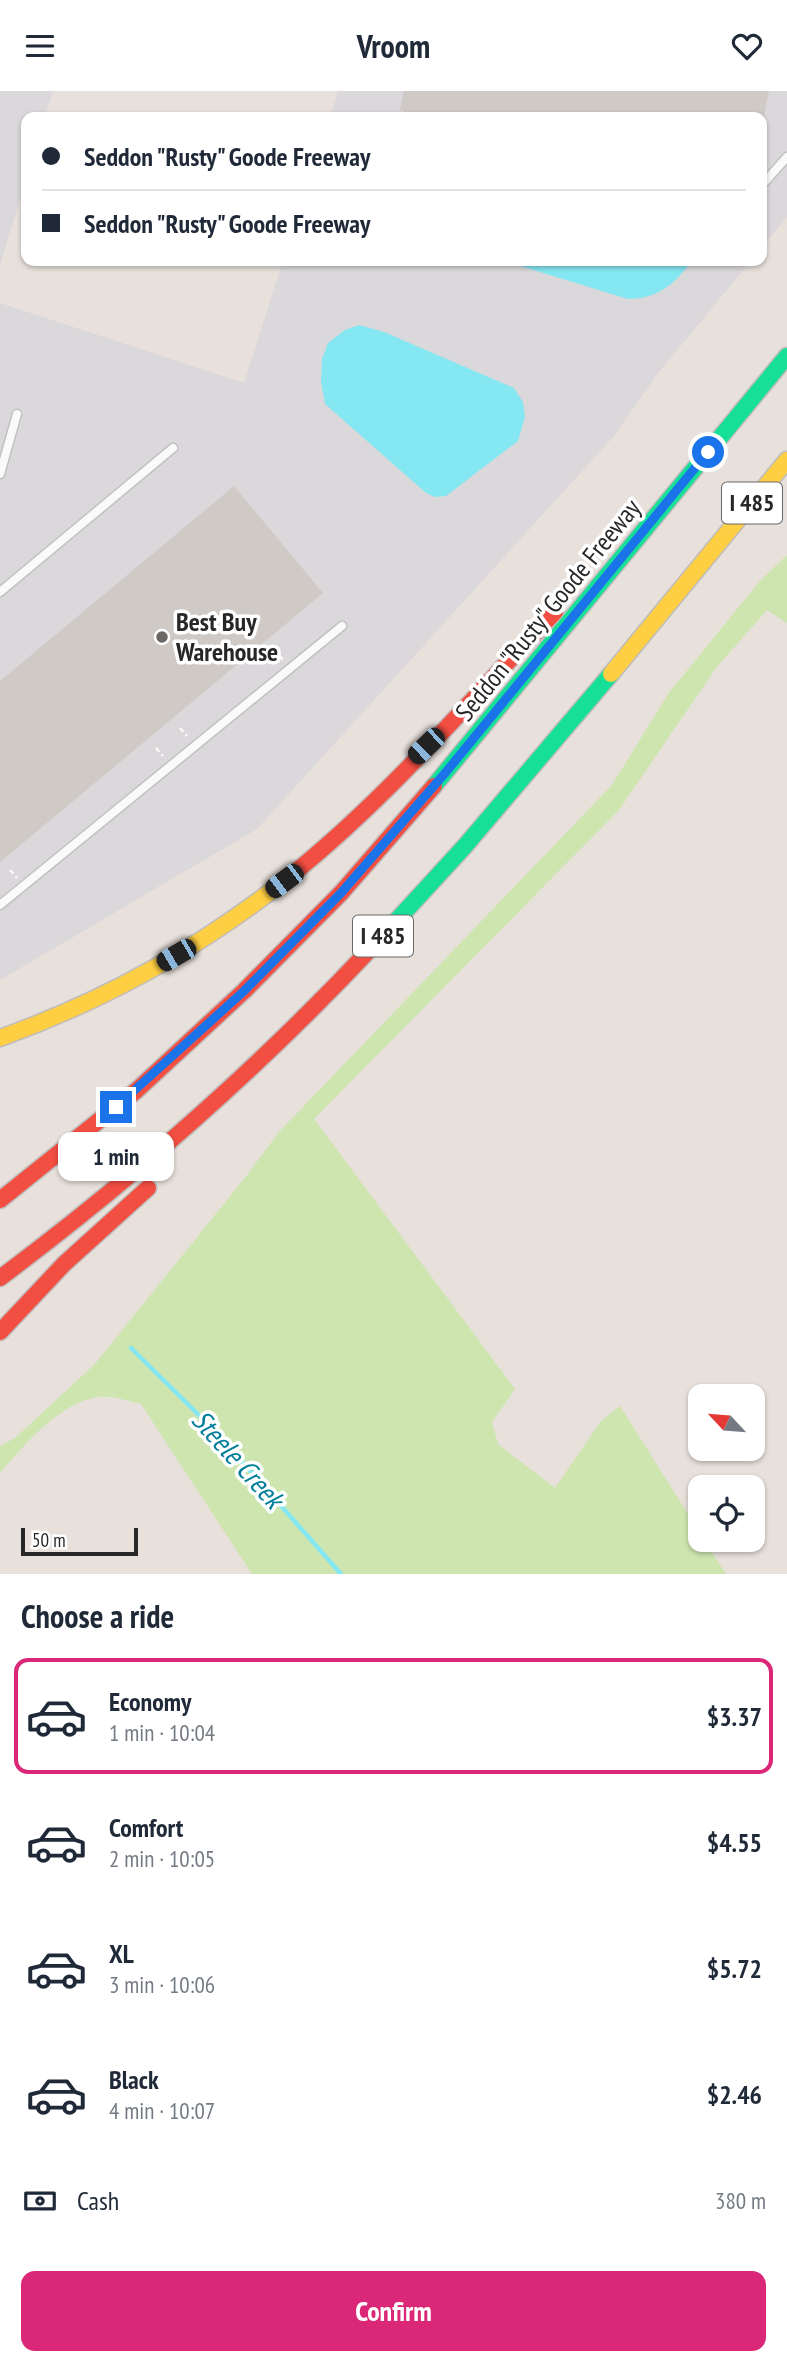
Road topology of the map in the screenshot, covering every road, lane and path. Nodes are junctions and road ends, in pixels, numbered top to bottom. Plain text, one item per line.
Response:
1 (787, 157) edge
2 (767, 179) edge
3 (787, 356) edge
4 (17, 414) dead end
5 (173, 448) dead end
6 (787, 460) edge
7 (693, 472) junction
8 (0, 474) edge
9 (0, 592) edge
10 (342, 626) dead end
11 (0, 905) edge
12 (351, 969) junction
13 (0, 1038) edge
14 (177, 1157) dead end
15 (159, 1177) dead end
16 (0, 1200) edge
17 (0, 1278) edge
18 (0, 1332) edge

1 - 2 lane
3 - 7 highway, Seddon "Rusty" Goode Freeway / I 485
4 - 8 lane
5 - 9 lane
6 - 12 highway, I 485
7 - 13 highway
7 - 16 highway, Seddon "Rusty" Goode Freeway / I 485
10 - 11 lane
12 - 14 highway
12 - 17 highway, I 485
15 - 18 highway

